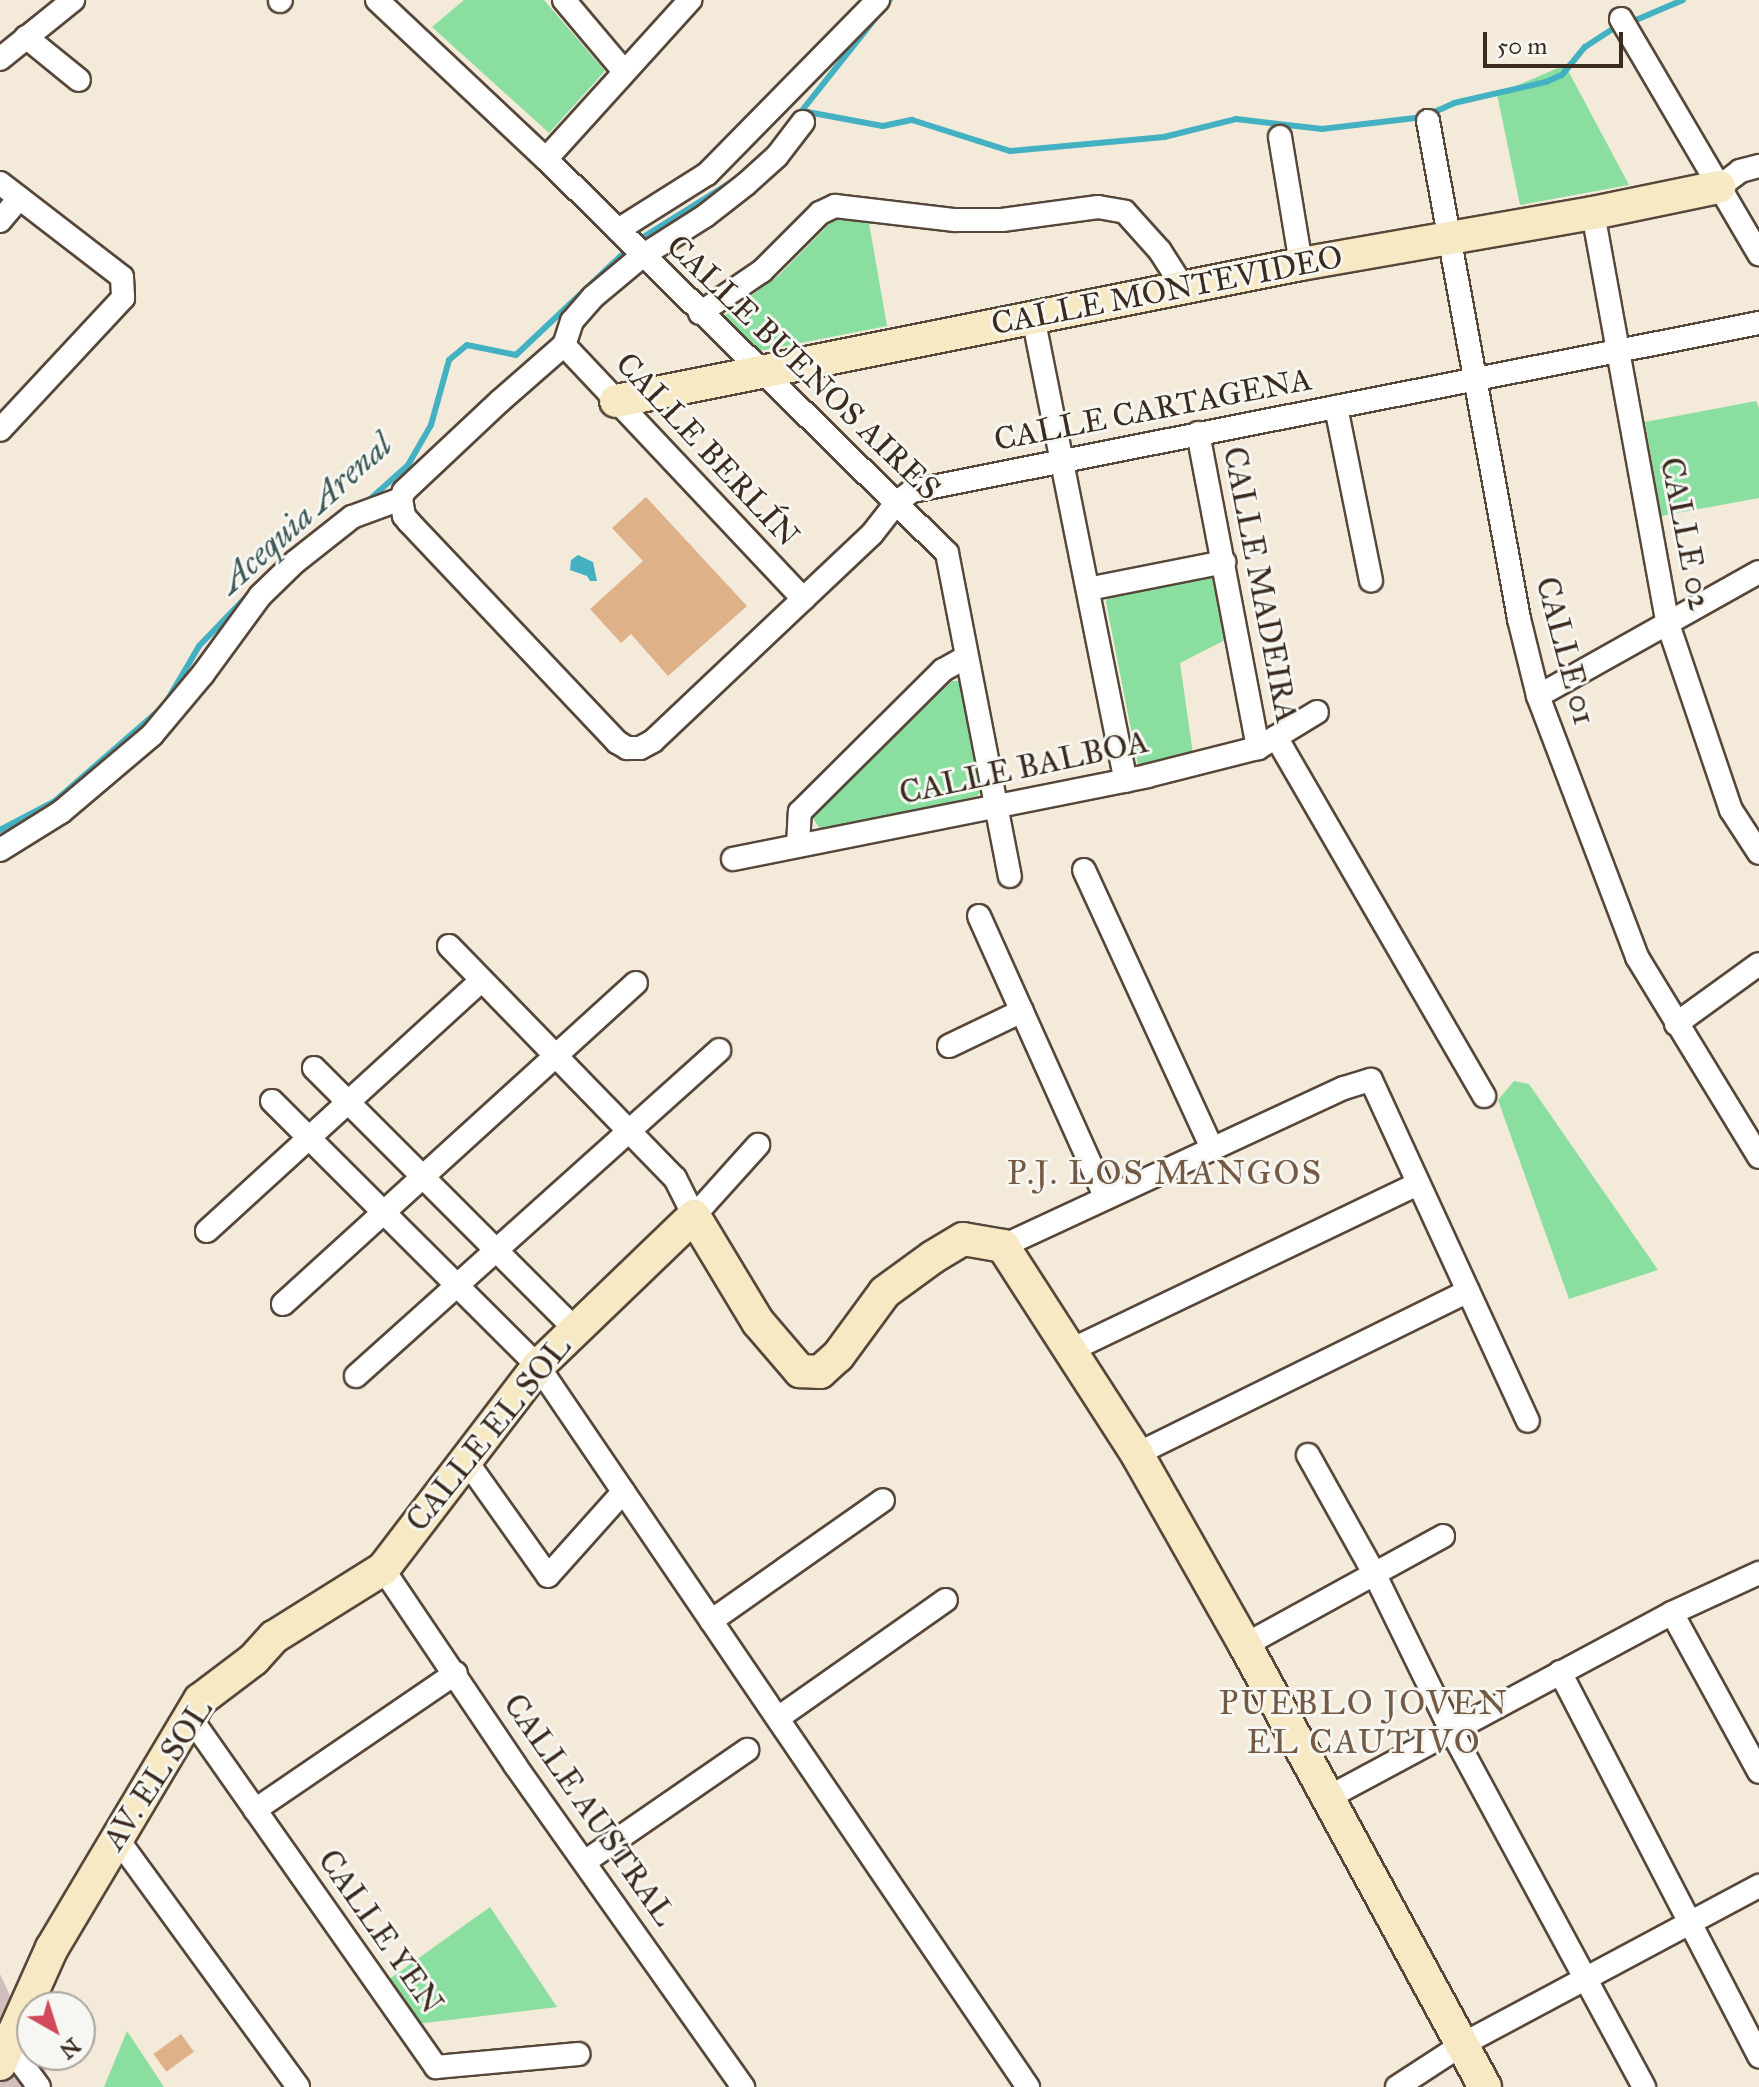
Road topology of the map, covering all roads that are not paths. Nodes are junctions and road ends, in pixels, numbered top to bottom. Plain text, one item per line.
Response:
1 (73, 0) edge
2 (377, 0) edge
3 (564, 0) edge
4 (690, 0) edge
5 (878, 0) edge
6 (1621, 19) dead end
7 (26, 37) junction
8 (0, 59) edge
9 (623, 70) junction
10 (79, 80) dead end
11 (1428, 121) dead end
12 (803, 122) dead end
13 (1280, 137) dead end
14 (546, 159) junction
15 (1759, 166) edge
16 (0, 183) edge
17 (1719, 187) junction
18 (19, 198) junction
19 (1593, 213) junction
20 (0, 221) edge
21 (618, 230) junction
22 (1450, 235) junction
23 (1759, 254) edge
24 (642, 256) junction
25 (1301, 264) junction
26 (1183, 287) junction
27 (700, 313) junction
28 (1033, 317) junction
29 (1759, 323) edge
30 (564, 345) junction
31 (1619, 353) junction
32 (763, 372) junction
33 (1477, 382) junction
34 (616, 401) junction
35 (1336, 407) junction
36 (0, 430) edge
37 (1198, 433) junction
38 (1062, 460) junction
39 (403, 495) junction
40 (896, 503) junction
41 (1224, 562) junction
42 (1759, 572) edge
43 (1371, 580) dead end
44 (1088, 589) junction
45 (803, 599) junction
46 (1668, 624) junction
47 (966, 657) junction
48 (1538, 696) junction
49 (1317, 712) dead end
50 (1267, 742) junction
51 (1126, 781) junction
52 (995, 807) junction
53 (798, 846) junction
54 (0, 850) edge
55 (1759, 853) edge
56 (733, 859) dead end
57 (1084, 870) dead end
58 (1010, 876) dead end
59 (979, 916) dead end
60 (449, 946) dead end
61 (1759, 964) edge
62 (482, 980) junction
63 (636, 983) dead end
64 (1022, 1011) junction
65 (1676, 1024) junction
66 (949, 1046) dead end
67 (719, 1050) dead end
68 (555, 1055) junction
69 (314, 1068) dead end
70 (1484, 1096) dead end
71 (272, 1101) dead end
72 (347, 1101) junction
73 (628, 1130) junction
74 (309, 1137) junction
75 (758, 1145) dead end
76 (1212, 1148) junction
77 (1759, 1157) edge
78 (425, 1177) junction
79 (1418, 1184) junction
80 (1106, 1198) junction
81 (384, 1214) junction
82 (694, 1216) junction
83 (207, 1231) dead end
84 (1003, 1246) junction
85 (497, 1249) junction
86 (456, 1285) junction
87 (1468, 1291) junction
88 (283, 1304) dead end
89 (574, 1328) junction
90 (1069, 1351) junction
91 (538, 1366) junction
92 (356, 1376) dead end
93 (1528, 1421) dead end
94 (1137, 1454) junction
95 (1308, 1455) dead end
96 (465, 1459) junction
97 (623, 1492) junction
98 (883, 1500) dead end
99 (1443, 1536) dead end
100 (383, 1569) junction
101 (1374, 1573) junction
102 (1759, 1573) edge
103 (946, 1600) dead end
104 (1672, 1613) junction
105 (711, 1621) junction
106 (274, 1637) junction
107 (1245, 1645) junction
108 (1560, 1672) junction
109 (456, 1673) junction
110 (190, 1717) junction
111 (778, 1718) junction
112 (1451, 1730) junction
113 (747, 1750) dead end
114 (1759, 1772) edge
115 (1329, 1797) junction
116 (255, 1810) junction
117 (116, 1837) junction
118 (586, 1861) junction
119 (1759, 1886) edge
120 (1690, 1923) junction
121 (1587, 1980) junction
122 (3, 2042) edge
123 (1463, 2044) junction
124 (578, 2054) dead end
125 (1759, 2056) edge
126 (39, 2087) edge
127 (298, 2087) edge
128 (743, 2087) edge
129 (1028, 2087) edge
130 (1397, 2087) edge
131 (1485, 2087) edge
132 (1644, 2087) edge

1 - 7 street
2 - 14 street, CALLE BUENOS AIRES
3 - 9 street
4 - 9 street
5 - 21 street
6 - 17 street
7 - 8 street
7 - 10 street
9 - 14 street
11 - 22 street, CALLE 01
12 - 24 street
13 - 25 street
14 - 21 street, CALLE BUENOS AIRES
15 - 17 street
16 - 18 street
17 - 19 street, CALLE MONTEVIDEO
17 - 23 street
18 - 20 street
18 - 36 street
19 - 22 street, CALLE MONTEVIDEO
19 - 31 street, CALLE 02
21 - 24 street, CALLE BUENOS AIRES
22 - 25 street, CALLE MONTEVIDEO
22 - 33 street, CALLE 01
24 - 27 street, CALLE BUENOS AIRES
24 - 30 street
25 - 26 street, CALLE MONTEVIDEO
26 - 27 street
26 - 28 street, CALLE MONTEVIDEO
27 - 32 street, CALLE BUENOS AIRES
28 - 32 street, CALLE MONTEVIDEO
28 - 38 street
29 - 31 street, CALLE CARTAGENA
30 - 34 street, CALLE BERLÍN
30 - 39 street
31 - 33 street, CALLE CARTAGENA
31 - 46 street, CALLE 02
32 - 34 street, CALLE MONTEVIDEO
32 - 40 street, CALLE BUENOS AIRES
33 - 35 street, CALLE CARTAGENA
33 - 48 street, CALLE 01
34 - 45 street, CALLE BERLÍN
35 - 37 street, CALLE CARTAGENA
35 - 43 street
37 - 38 street, CALLE CARTAGENA
37 - 41 street, CALLE MADEIRA
38 - 40 street, CALLE CARTAGENA
38 - 44 street
39 - 45 street, CALLE CARTAGENA
39 - 54 street
40 - 45 street, CALLE CARTAGENA
40 - 47 street, CALLE BUENOS AIRES
41 - 44 street
41 - 50 street, CALLE MADEIRA
42 - 46 street
44 - 51 street
46 - 48 street
46 - 55 street, CALLE 02
47 - 52 street, CALLE BUENOS AIRES
47 - 53 street
48 - 65 street, CALLE 01
49 - 50 street, CALLE BALBOA
50 - 51 street, CALLE BALBOA
50 - 70 street, CALLE MADEIRA
51 - 52 street, CALLE BALBOA
52 - 53 street, CALLE BALBOA
52 - 58 street, CALLE BUENOS AIRES
53 - 56 street, CALLE BALBOA
57 - 76 street
59 - 64 street
60 - 62 street
61 - 65 street
62 - 68 street
62 - 72 street
63 - 68 street
64 - 66 street
64 - 80 street
65 - 77 street, CALLE 01
67 - 73 street
68 - 73 street
68 - 78 street
69 - 72 street
71 - 74 street
72 - 74 street
72 - 78 street
73 - 82 street
73 - 85 street
74 - 81 street
74 - 83 street
75 - 82 street
76 - 79 street
76 - 80 street
78 - 81 street
78 - 85 street
79 - 87 street
79 - 90 street
80 - 84 street
81 - 86 street
81 - 88 street
82 - 84 street
82 - 89 street, CALLE EL SOL
84 - 90 street
85 - 86 street
85 - 89 street
86 - 91 street
86 - 92 street
87 - 93 street
87 - 94 street
89 - 91 street, CALLE EL SOL
90 - 94 street
91 - 96 street, CALLE EL SOL
91 - 97 street
94 - 107 street
95 - 101 street
96 - 97 street
96 - 100 street, CALLE EL SOL
97 - 105 street
98 - 105 street
99 - 101 street
100 - 106 street, CALLE EL SOL
100 - 109 street, CALLE AUSTRAL
101 - 107 street
101 - 112 street
102 - 104 street
103 - 111 street
104 - 108 street
104 - 114 street
105 - 111 street
106 - 110 street, AV. EL SOL
106 - 122 street, AV. EL SOL
107 - 115 street
108 - 112 street
108 - 120 street
109 - 116 street
109 - 118 street, CALLE AUSTRAL
110 - 116 street, CALLE YEN
110 - 117 street, AV. EL SOL
111 - 129 street
112 - 115 street
112 - 121 street
113 - 118 street
115 - 123 street
116 - 124 street, CALLE YEN
117 - 122 street, AV. EL SOL
117 - 127 street
118 - 128 street, CALLE AUSTRAL
119 - 120 street
120 - 121 street
120 - 125 street
121 - 123 street
121 - 132 street
122 - 126 street
123 - 130 street
123 - 131 street

